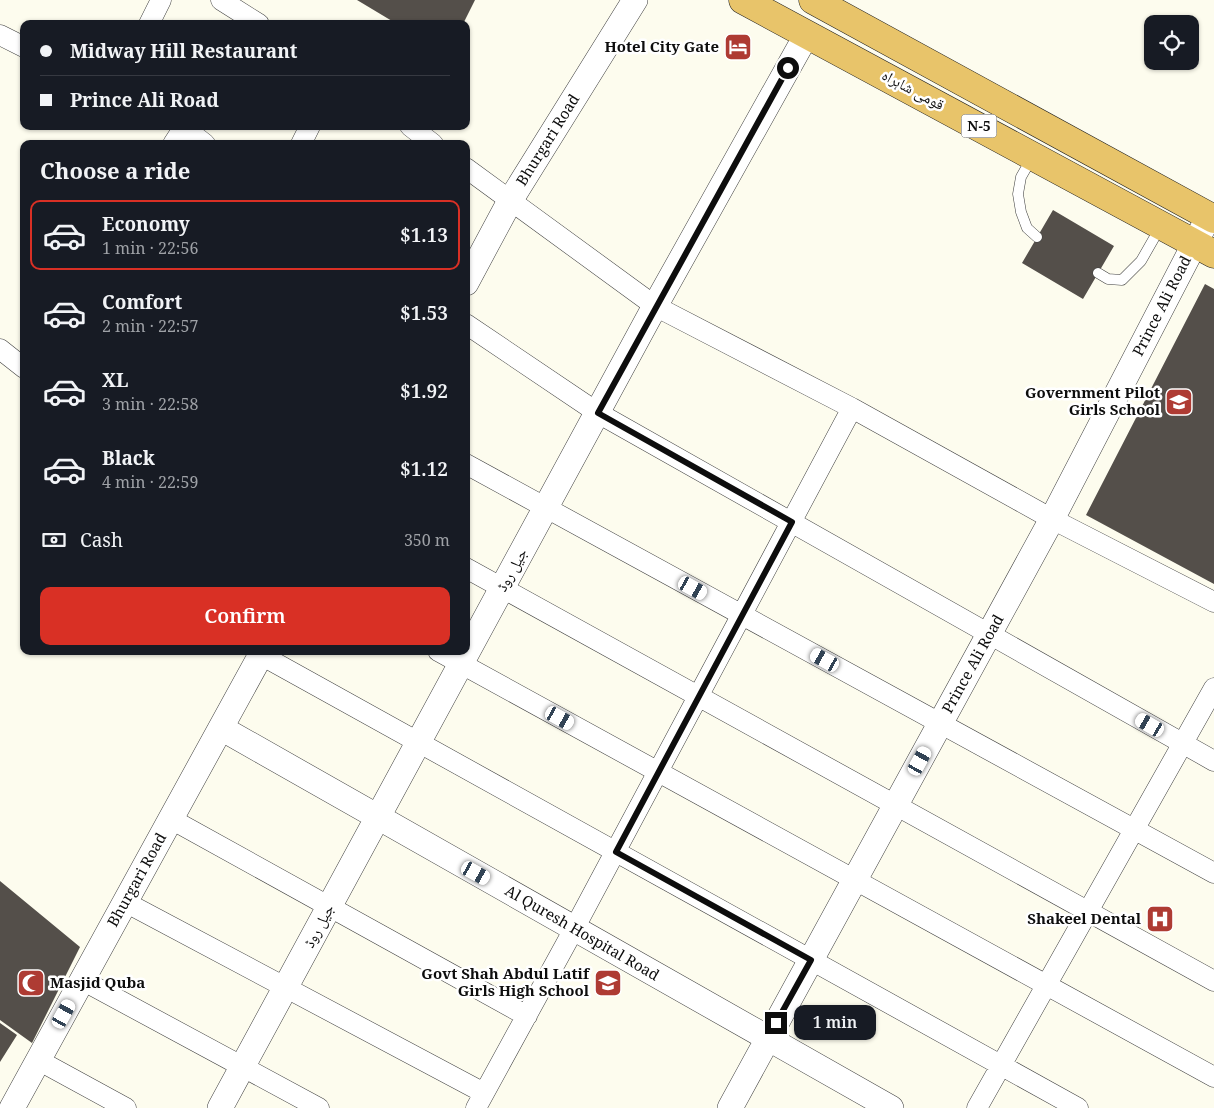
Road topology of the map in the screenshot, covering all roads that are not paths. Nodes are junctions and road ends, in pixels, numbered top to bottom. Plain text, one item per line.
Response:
1 (161, 0) edge
2 (221, 0) edge
3 (635, 0) edge
4 (743, 0) edge
5 (813, 0) edge
6 (151, 20) edge
7 (254, 20) edge
8 (807, 34) junction
9 (0, 35) edge
10 (20, 45) edge
11 (935, 66) junction
12 (921, 95) junction
13 (415, 130) edge
14 (180, 132) edge
15 (197, 140) edge
16 (429, 140) edge
17 (1034, 156) junction
18 (470, 171) edge
19 (510, 202) junction
20 (1212, 218) edge
21 (1162, 225) junction
22 (1037, 237) dead end
23 (1204, 248) edge
24 (1098, 273) dead end
25 (470, 275) edge
26 (655, 306) junction
27 (470, 327) edge
28 (0, 349) edge
29 (20, 365) edge
30 (852, 408) junction
31 (598, 413) junction
32 (470, 466) edge
33 (546, 507) junction
34 (1052, 519) junction
35 (792, 522) junction
36 (470, 570) edge
37 (502, 588) junction
38 (1214, 602) edge
39 (742, 615) junction
40 (989, 634) junction
41 (470, 647) edge
42 (261, 655) edge
43 (266, 655) edge
44 (445, 655) edge
45 (466, 655) edge
46 (461, 664) junction
47 (1214, 688) edge
48 (699, 697) junction
49 (940, 723) junction
50 (221, 728) junction
51 (419, 742) junction
52 (1183, 744) junction
53 (1214, 761) edge
54 (658, 772) junction
55 (896, 805) junction
56 (378, 817) junction
57 (171, 819) junction
58 (1134, 830) junction
59 (616, 852) junction
60 (1214, 873) edge
61 (855, 880) junction
62 (125, 902) junction
63 (329, 907) junction
64 (1088, 912) junction
65 (574, 929) junction
66 (811, 960) junction
67 (82, 980) junction
68 (1214, 981) edge
69 (1046, 985) junction
70 (286, 988) junction
71 (526, 1016) junction
72 (768, 1038) junction
73 (38, 1060) junction
74 (1001, 1065) junction
75 (242, 1067) junction
76 (1214, 1077) edge
77 (480, 1101) edge
78 (12, 1108) edge
79 (126, 1108) edge
80 (220, 1108) edge
81 (319, 1108) edge
82 (730, 1108) edge
83 (891, 1108) edge
84 (978, 1108) edge
85 (1078, 1108) edge

1 - 6 street
2 - 7 street
3 - 19 street, Bhurgari Road
4 - 8 highway, قومی شاہراہ / N-5
5 - 11 highway, قومی شاہراہ / N-5
8 - 12 highway, قومی شاہراہ / N-5
8 - 26 street, جیل روڈ
9 - 10 street
11 - 12 highway
11 - 20 highway, قومی شاہراہ / N-5
12 - 17 highway, قومی شاہراہ / N-5
13 - 16 street
14 - 15 street
17 - 21 highway, قومی شاہراہ / N-5
17 - 22 lane
18 - 19 street
19 - 25 street, Bhurgari Road
19 - 26 street
20 - 23 street, Prince Ali Road
21 - 23 highway, قومی شاہراہ / N-5
21 - 24 lane
23 - 34 street, Prince Ali Road
26 - 30 street
26 - 31 street, جیل روڈ
27 - 31 street
28 - 29 street
30 - 34 street
30 - 35 street
31 - 33 street, جیل روڈ
31 - 35 street
32 - 33 street
33 - 37 street, جیل روڈ
33 - 39 street
34 - 38 street
34 - 40 street, Prince Ali Road
35 - 39 street
35 - 40 street
36 - 37 street
37 - 41 street, جیل روڈ
37 - 48 street
39 - 48 street
39 - 49 street
40 - 49 street, Prince Ali Road
40 - 52 street
42 - 50 street, Bhurgari Road
43 - 51 street
44 - 46 street
45 - 46 street, جیل روڈ
46 - 51 street, جیل روڈ
46 - 54 street
47 - 52 street
48 - 54 street
48 - 55 street
49 - 55 street, Prince Ali Road
49 - 58 street
50 - 56 street, Al Quresh Hospital Road
50 - 57 street, Bhurgari Road
51 - 56 street, جیل روڈ
51 - 59 street
52 - 53 street
52 - 58 street
54 - 59 street
54 - 61 street
55 - 61 street, Prince Ali Road
55 - 64 street
56 - 63 street, جیل روڈ
56 - 65 street, Al Quresh Hospital Road
57 - 62 street, Bhurgari Road
57 - 63 street
58 - 60 street
58 - 64 street
59 - 65 street
59 - 66 street
61 - 66 street, Prince Ali Road
61 - 69 street
62 - 67 street, Bhurgari Road
62 - 70 street
63 - 70 street, جیل روڈ
63 - 71 street
64 - 68 street
64 - 69 street
65 - 71 street
65 - 72 street, Al Quresh Hospital Road
66 - 72 street, Prince Ali Road
66 - 74 street
67 - 73 street, Bhurgari Road
67 - 75 street
69 - 74 street
69 - 76 street
70 - 75 street, جیل روڈ
70 - 77 street
71 - 77 street
72 - 82 street, Prince Ali Road
72 - 83 street, Al Quresh Hospital Road
73 - 78 street, Bhurgari Road
73 - 79 street
74 - 84 street
74 - 85 street
75 - 80 street, جیل روڈ
75 - 81 street

